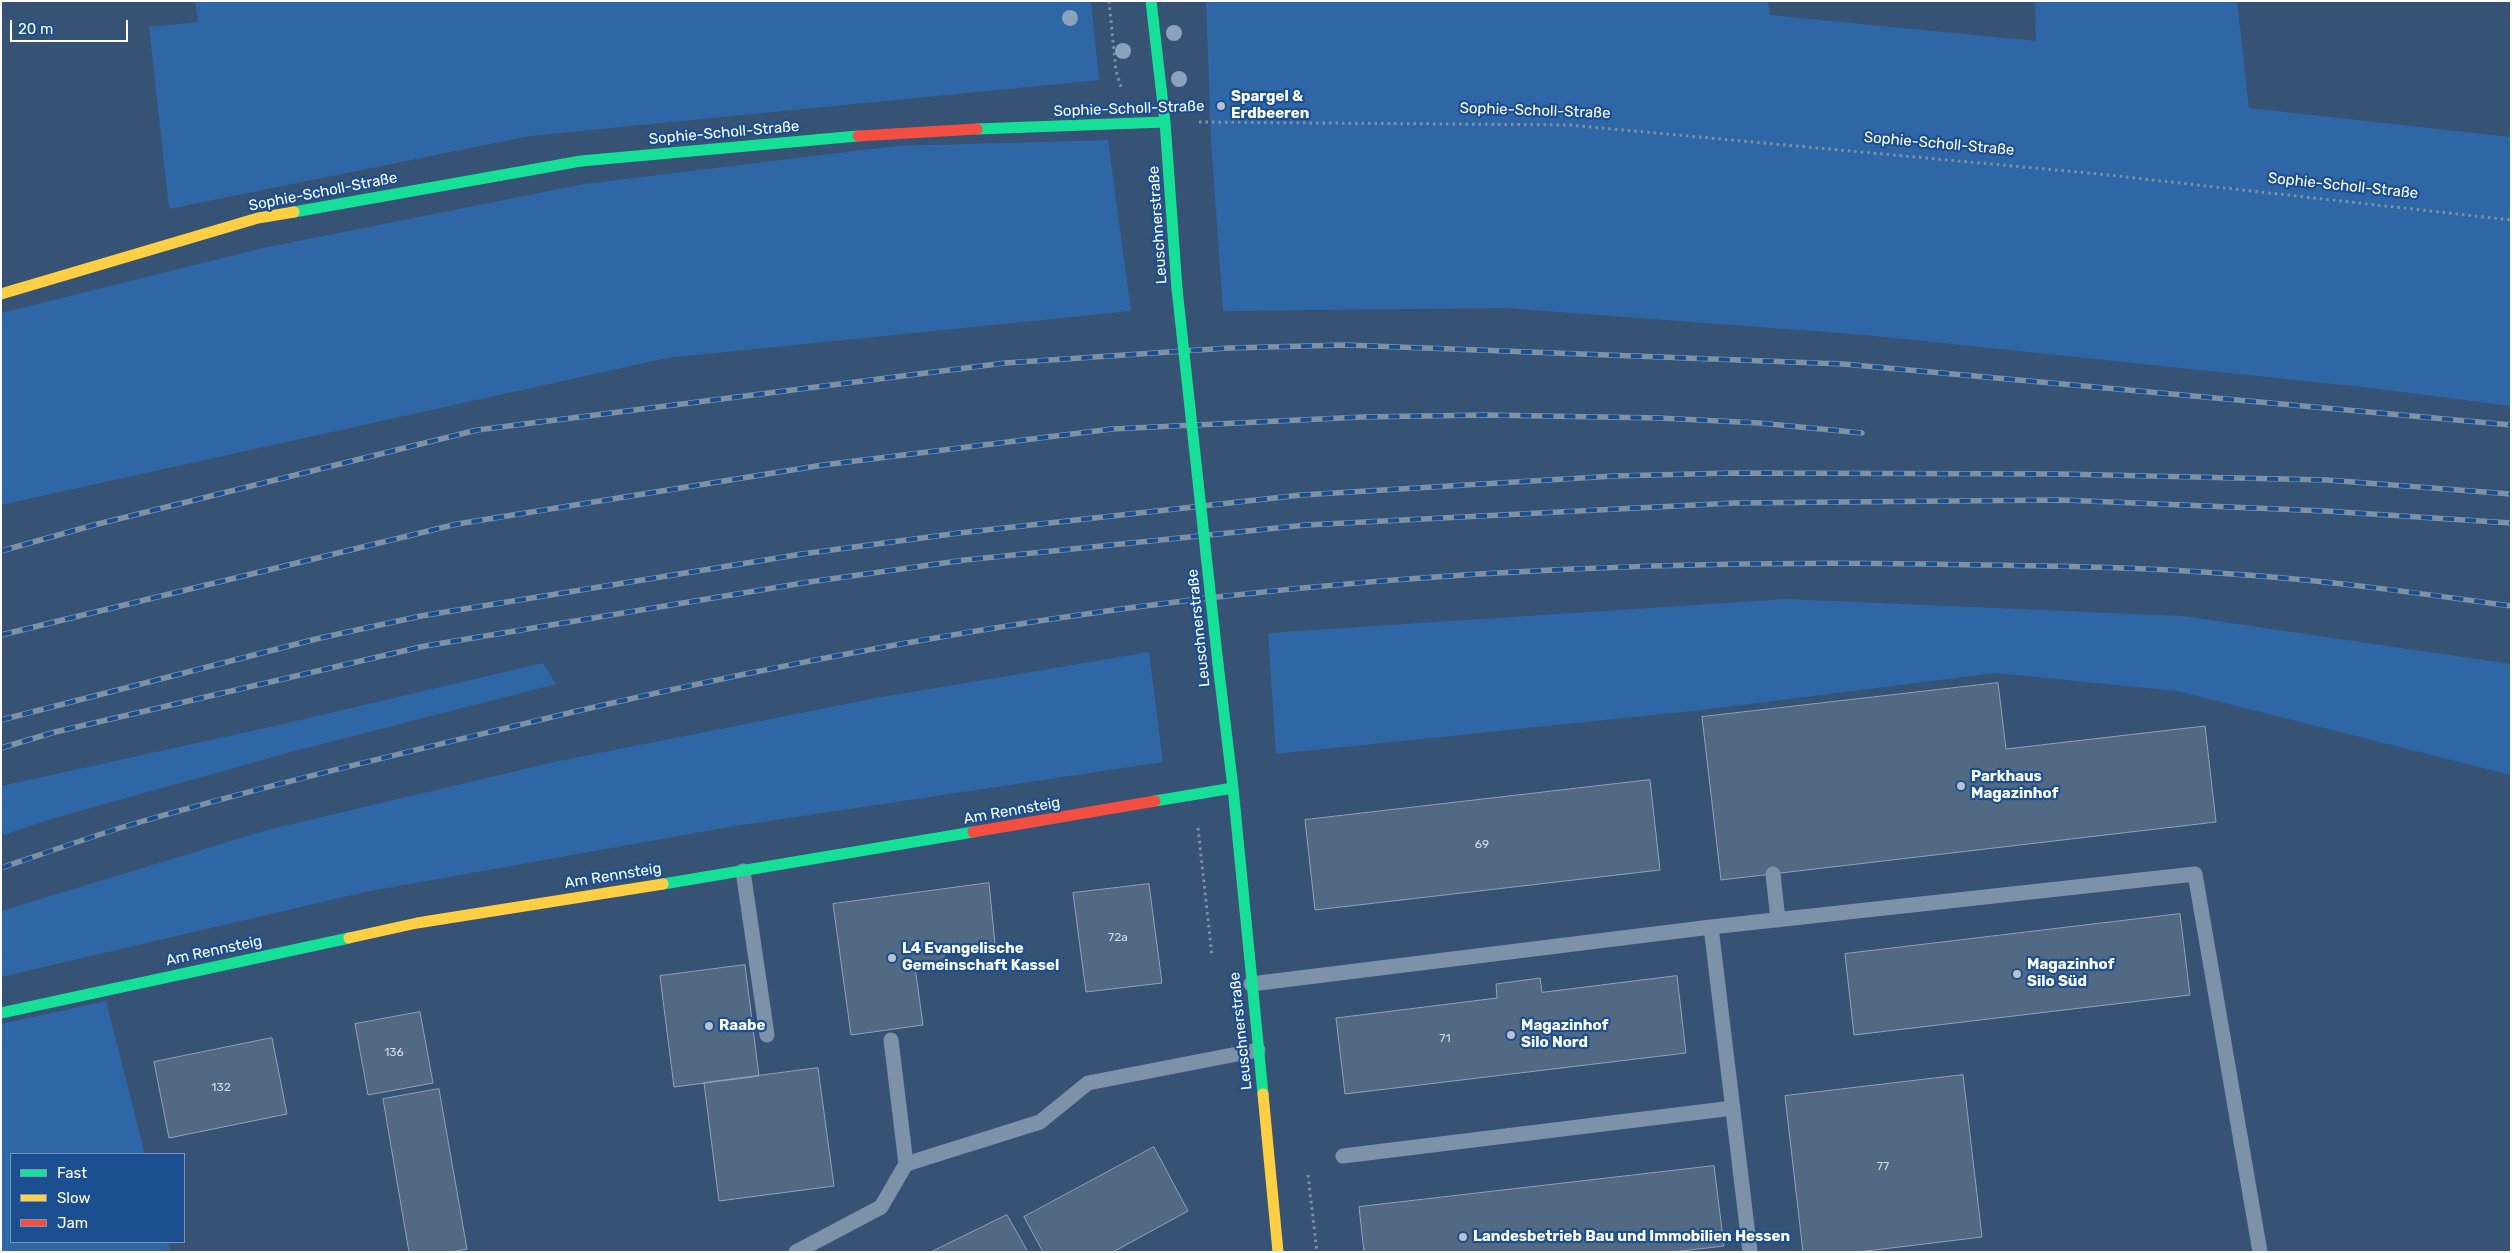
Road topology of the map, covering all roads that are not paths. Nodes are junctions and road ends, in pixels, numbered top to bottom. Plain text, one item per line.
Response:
1 (1152, 1) edge
2 (1165, 122) junction
3 (1, 294) edge
4 (1233, 788) junction
5 (743, 871) junction
6 (1773, 874) dead end
7 (1778, 920) junction
8 (1711, 927) junction
9 (1251, 984) junction
10 (1, 1013) edge
11 (767, 1036) dead end
12 (891, 1040) dead end
13 (1258, 1050) junction
14 (1733, 1108) junction
15 (1343, 1156) dead end
16 (906, 1164) junction
17 (796, 1252) edge
18 (1278, 1252) edge
19 (1750, 1252) edge
20 (2260, 1252) edge

1 - 2 street, Leuschnerstraße
2 - 3 street, Sophie-Scholl-Straße
2 - 4 street, Leuschnerstraße, bridge
4 - 5 street, Am Rennsteig
4 - 9 street, Leuschnerstraße
5 - 10 street, Am Rennsteig
5 - 11 lane
6 - 7 lane
7 - 8 lane
7 - 20 lane
8 - 9 lane
8 - 14 lane
9 - 13 street, Leuschnerstraße
12 - 16 lane
13 - 16 lane
13 - 18 street, Leuschnerstraße
14 - 15 lane
14 - 19 lane
16 - 17 lane

